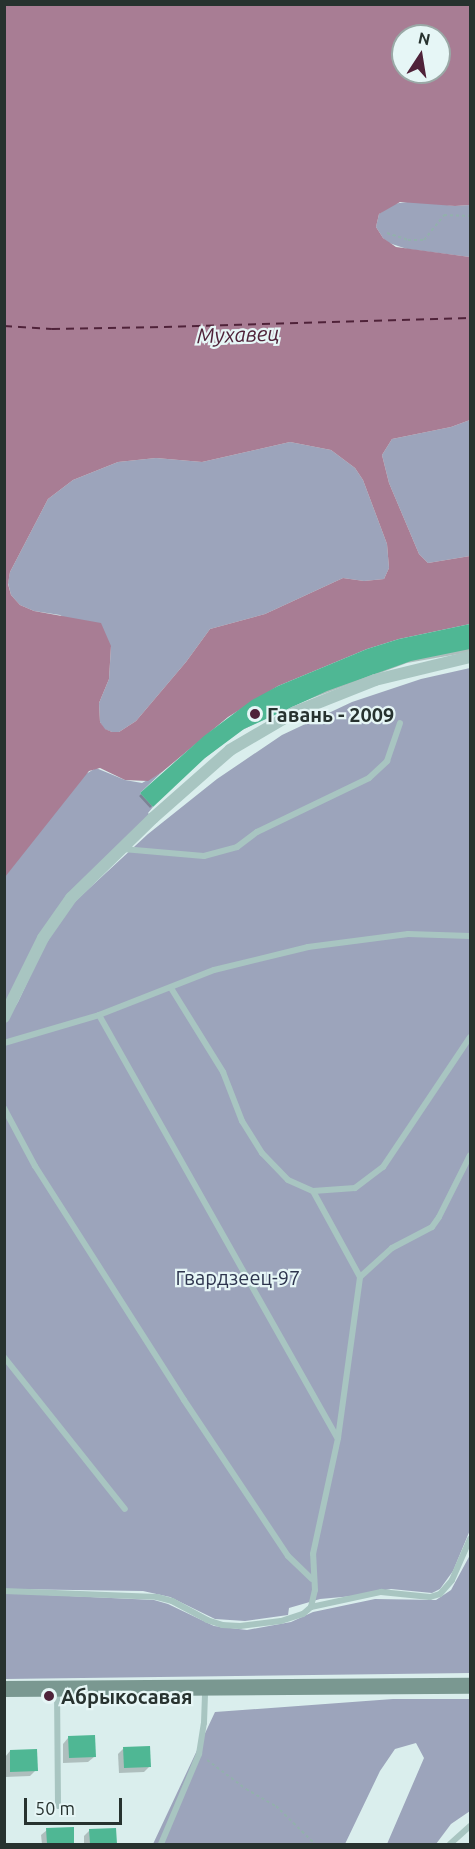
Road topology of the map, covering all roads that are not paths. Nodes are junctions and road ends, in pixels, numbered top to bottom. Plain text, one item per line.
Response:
1 (471, 657) edge
2 (400, 723) dead end
3 (122, 849) junction
4 (471, 936) edge
5 (171, 988) junction
6 (99, 1015) junction
7 (4, 1017) edge
8 (471, 1037) edge
9 (4, 1043) edge
10 (4, 1108) edge
11 (471, 1155) edge
12 (313, 1191) junction
13 (360, 1278) junction
14 (4, 1357) edge
15 (338, 1438) junction
16 (125, 1509) dead end
17 (471, 1539) edge
18 (468, 1549) edge
19 (313, 1579) junction
20 (4, 1591) edge
21 (310, 1607) junction
22 (471, 1686) edge
23 (205, 1688) junction
24 (4, 1689) edge
25 (57, 1689) junction
26 (58, 1806) dead end
27 (471, 1826) edge
28 (161, 1845) edge
29 (450, 1845) edge

1 - 3 street
2 - 3 lane
3 - 7 street
4 - 5 lane
5 - 6 lane
5 - 12 lane
6 - 9 lane
6 - 15 lane
8 - 12 lane
10 - 19 lane
11 - 13 lane
12 - 13 lane
13 - 15 lane
14 - 16 lane
15 - 19 lane
17 - 18 lane
18 - 21 lane
19 - 21 lane
20 - 21 lane
22 - 23 street
23 - 25 street
23 - 28 lane
24 - 25 street
25 - 26 lane
27 - 29 lane

